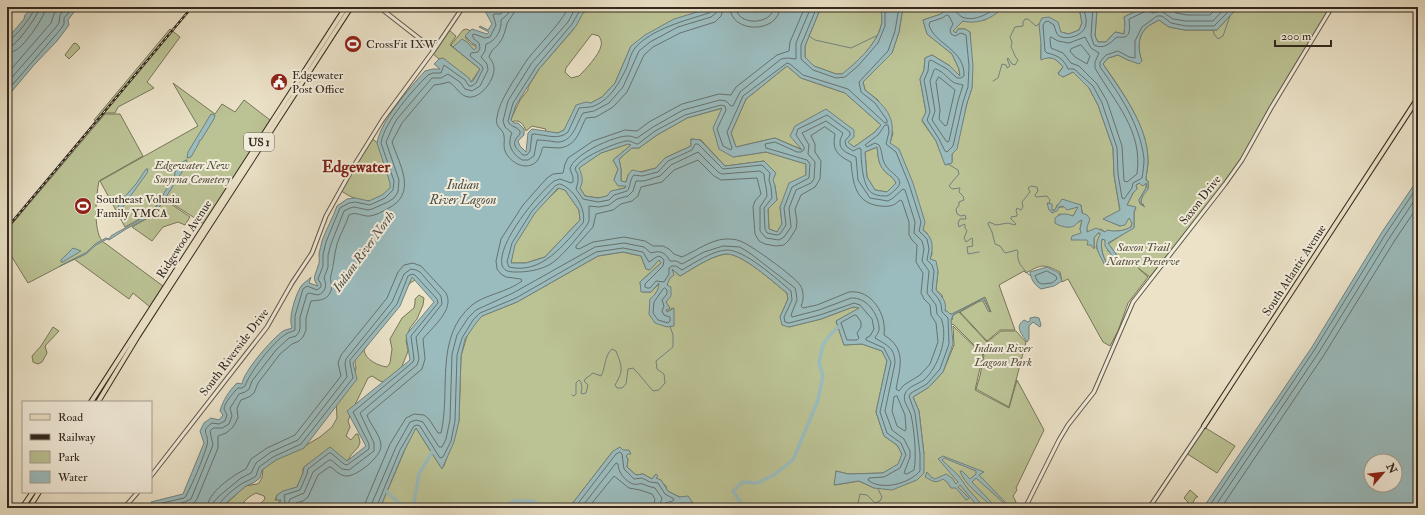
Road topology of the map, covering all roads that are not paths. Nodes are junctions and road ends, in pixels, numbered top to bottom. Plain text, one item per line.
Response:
1 (346, 7) edge
2 (351, 7) edge
3 (379, 7) edge
4 (463, 7) edge
5 (1332, 7) edge
6 (340, 16) junction
7 (330, 38) junction
8 (434, 50) junction
9 (316, 51) junction
10 (309, 70) junction
11 (1418, 98) edge
12 (245, 164) junction
13 (236, 186) junction
14 (230, 187) junction
15 (218, 212) junction
16 (192, 249) junction
17 (136, 335) junction
18 (92, 401) edge
19 (99, 401) edge
20 (1204, 426) joint
21 (152, 475) edge
22 (32, 493) edge
23 (137, 493) edge
24 (38, 494) edge
25 (22, 508) edge
26 (29, 508) edge
27 (124, 508) edge
28 (1025, 508) edge
29 (1149, 508) edge

1 - 6 main road, Ridgewood Avenue / US 1
2 - 7 main road, Ridgewood Avenue / US 1
3 - 8 street
4 - 8 street, South Riverside Drive
5 - 28 street, Saxon Drive
6 - 7 main road
6 - 9 main road, Ridgewood Avenue / US 1
7 - 10 main road, Ridgewood Avenue / US 1
8 - 21 street, South Riverside Drive
9 - 10 main road
9 - 12 main road, Ridgewood Avenue / US 1
10 - 13 main road, Ridgewood Avenue / US 1
11 - 20 main road, South Atlantic Avenue
12 - 13 main road
12 - 14 main road, Ridgewood Avenue / US 1
13 - 15 main road, Ridgewood Avenue / US 1
14 - 15 main road
14 - 16 main road, Ridgewood Avenue / US 1
15 - 16 main road, Ridgewood Avenue / US 1
16 - 17 main road, Ridgewood Avenue / US 1
16 - 17 main road, Ridgewood Avenue / US 1
17 - 18 main road, Ridgewood Avenue / US 1
17 - 19 main road
20 - 29 street
22 - 25 main road
23 - 27 street
24 - 26 main road

